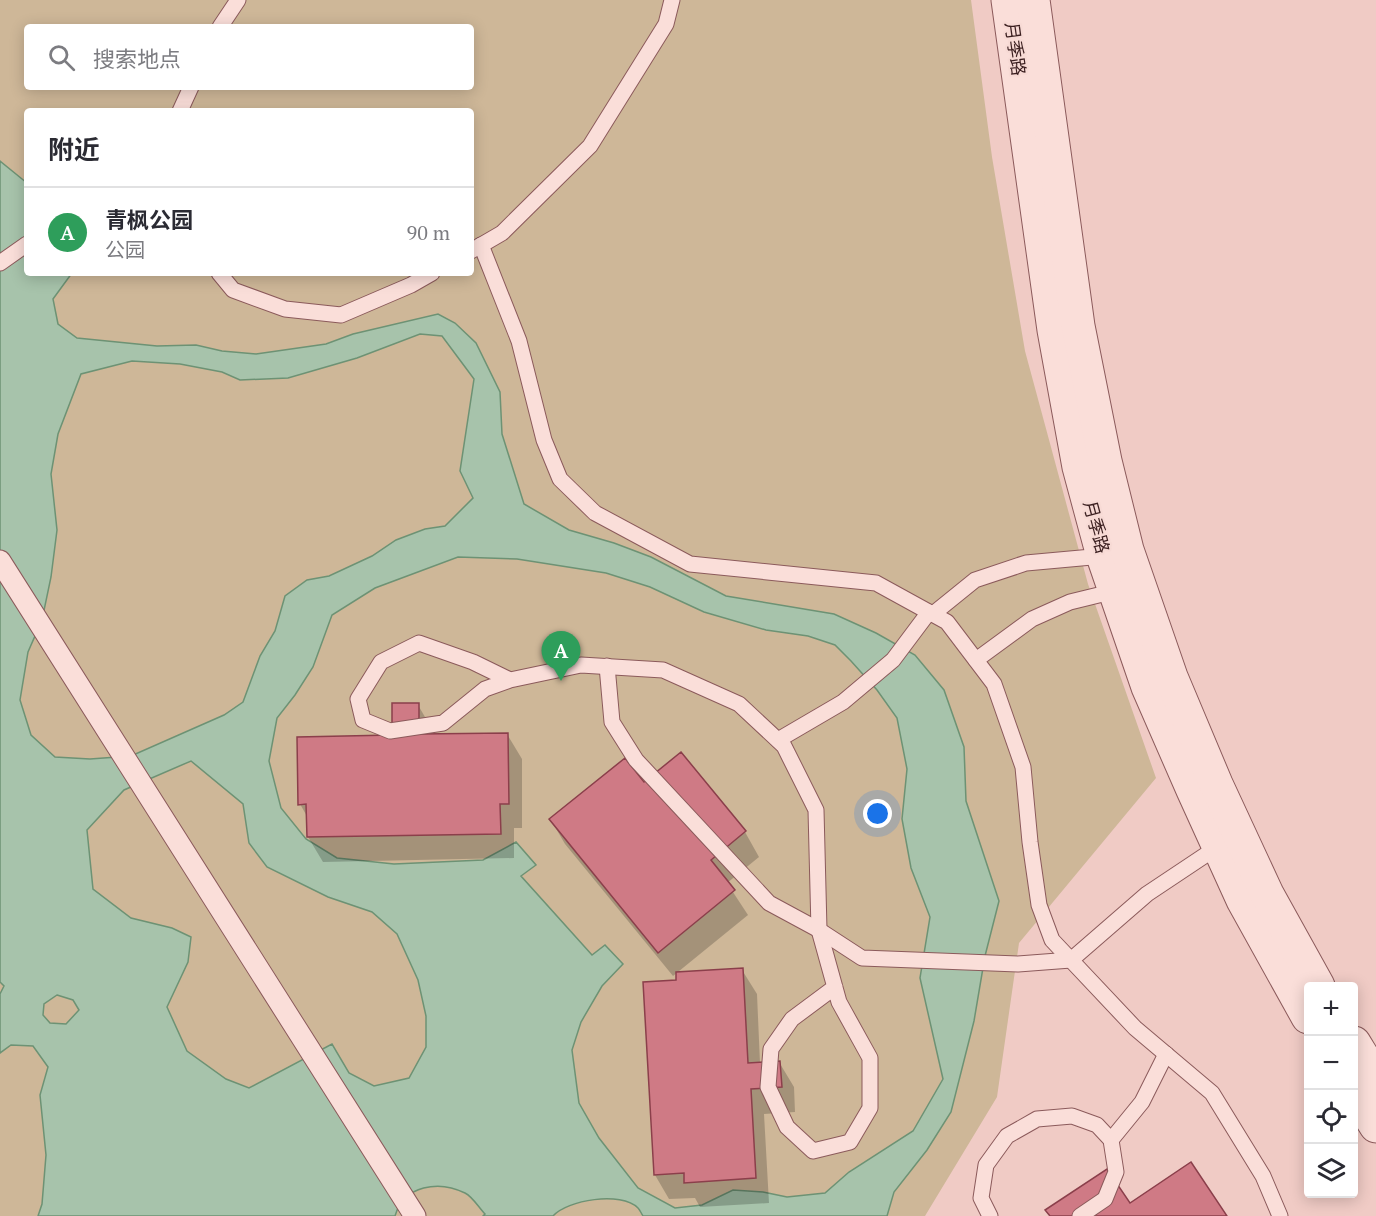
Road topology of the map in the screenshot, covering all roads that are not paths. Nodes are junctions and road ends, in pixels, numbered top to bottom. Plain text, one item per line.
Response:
1 (238, 0) edge
2 (672, 0) edge
3 (1008, 0) edge
4 (1033, 0) edge
5 (222, 24) edge
6 (190, 90) edge
7 (181, 108) edge
8 (24, 246) edge
9 (476, 248) edge
10 (0, 263) edge
11 (221, 276) edge
12 (427, 276) edge
13 (1103, 556) junction
14 (0, 561) edge
15 (1115, 591) junction
16 (931, 613) junction
17 (976, 660) junction
18 (607, 666) junction
19 (510, 680) junction
20 (778, 740) junction
21 (1219, 846) junction
22 (819, 930) junction
23 (1071, 960) junction
24 (1315, 982) edge
25 (834, 987) junction
26 (1304, 1010) edge
27 (1358, 1051) edge
28 (1166, 1054) junction
29 (1376, 1079) edge
30 (1358, 1099) edge
31 (1376, 1126) edge
32 (1111, 1140) junction
33 (416, 1216) edge
34 (990, 1216) edge
35 (1080, 1216) edge
36 (1280, 1216) edge

1 - 5 lane
2 - 9 lane
3 - 13 street, 月季路
4 - 24 street, 月季路
6 - 7 lane
8 - 10 lane
9 - 16 lane
11 - 12 lane
13 - 15 street, 月季路
13 - 16 lane
14 - 33 street
15 - 17 lane
15 - 21 street, 月季路
16 - 17 lane
16 - 20 lane
17 - 23 lane
18 - 19 lane
18 - 20 lane
18 - 22 lane
19 - 19 lane
20 - 22 lane
21 - 23 lane
21 - 26 street, 月季路
22 - 23 lane
22 - 25 lane
23 - 28 lane
25 - 25 lane
27 - 29 street
28 - 32 lane
28 - 36 lane
30 - 31 street
32 - 34 lane
32 - 35 lane

